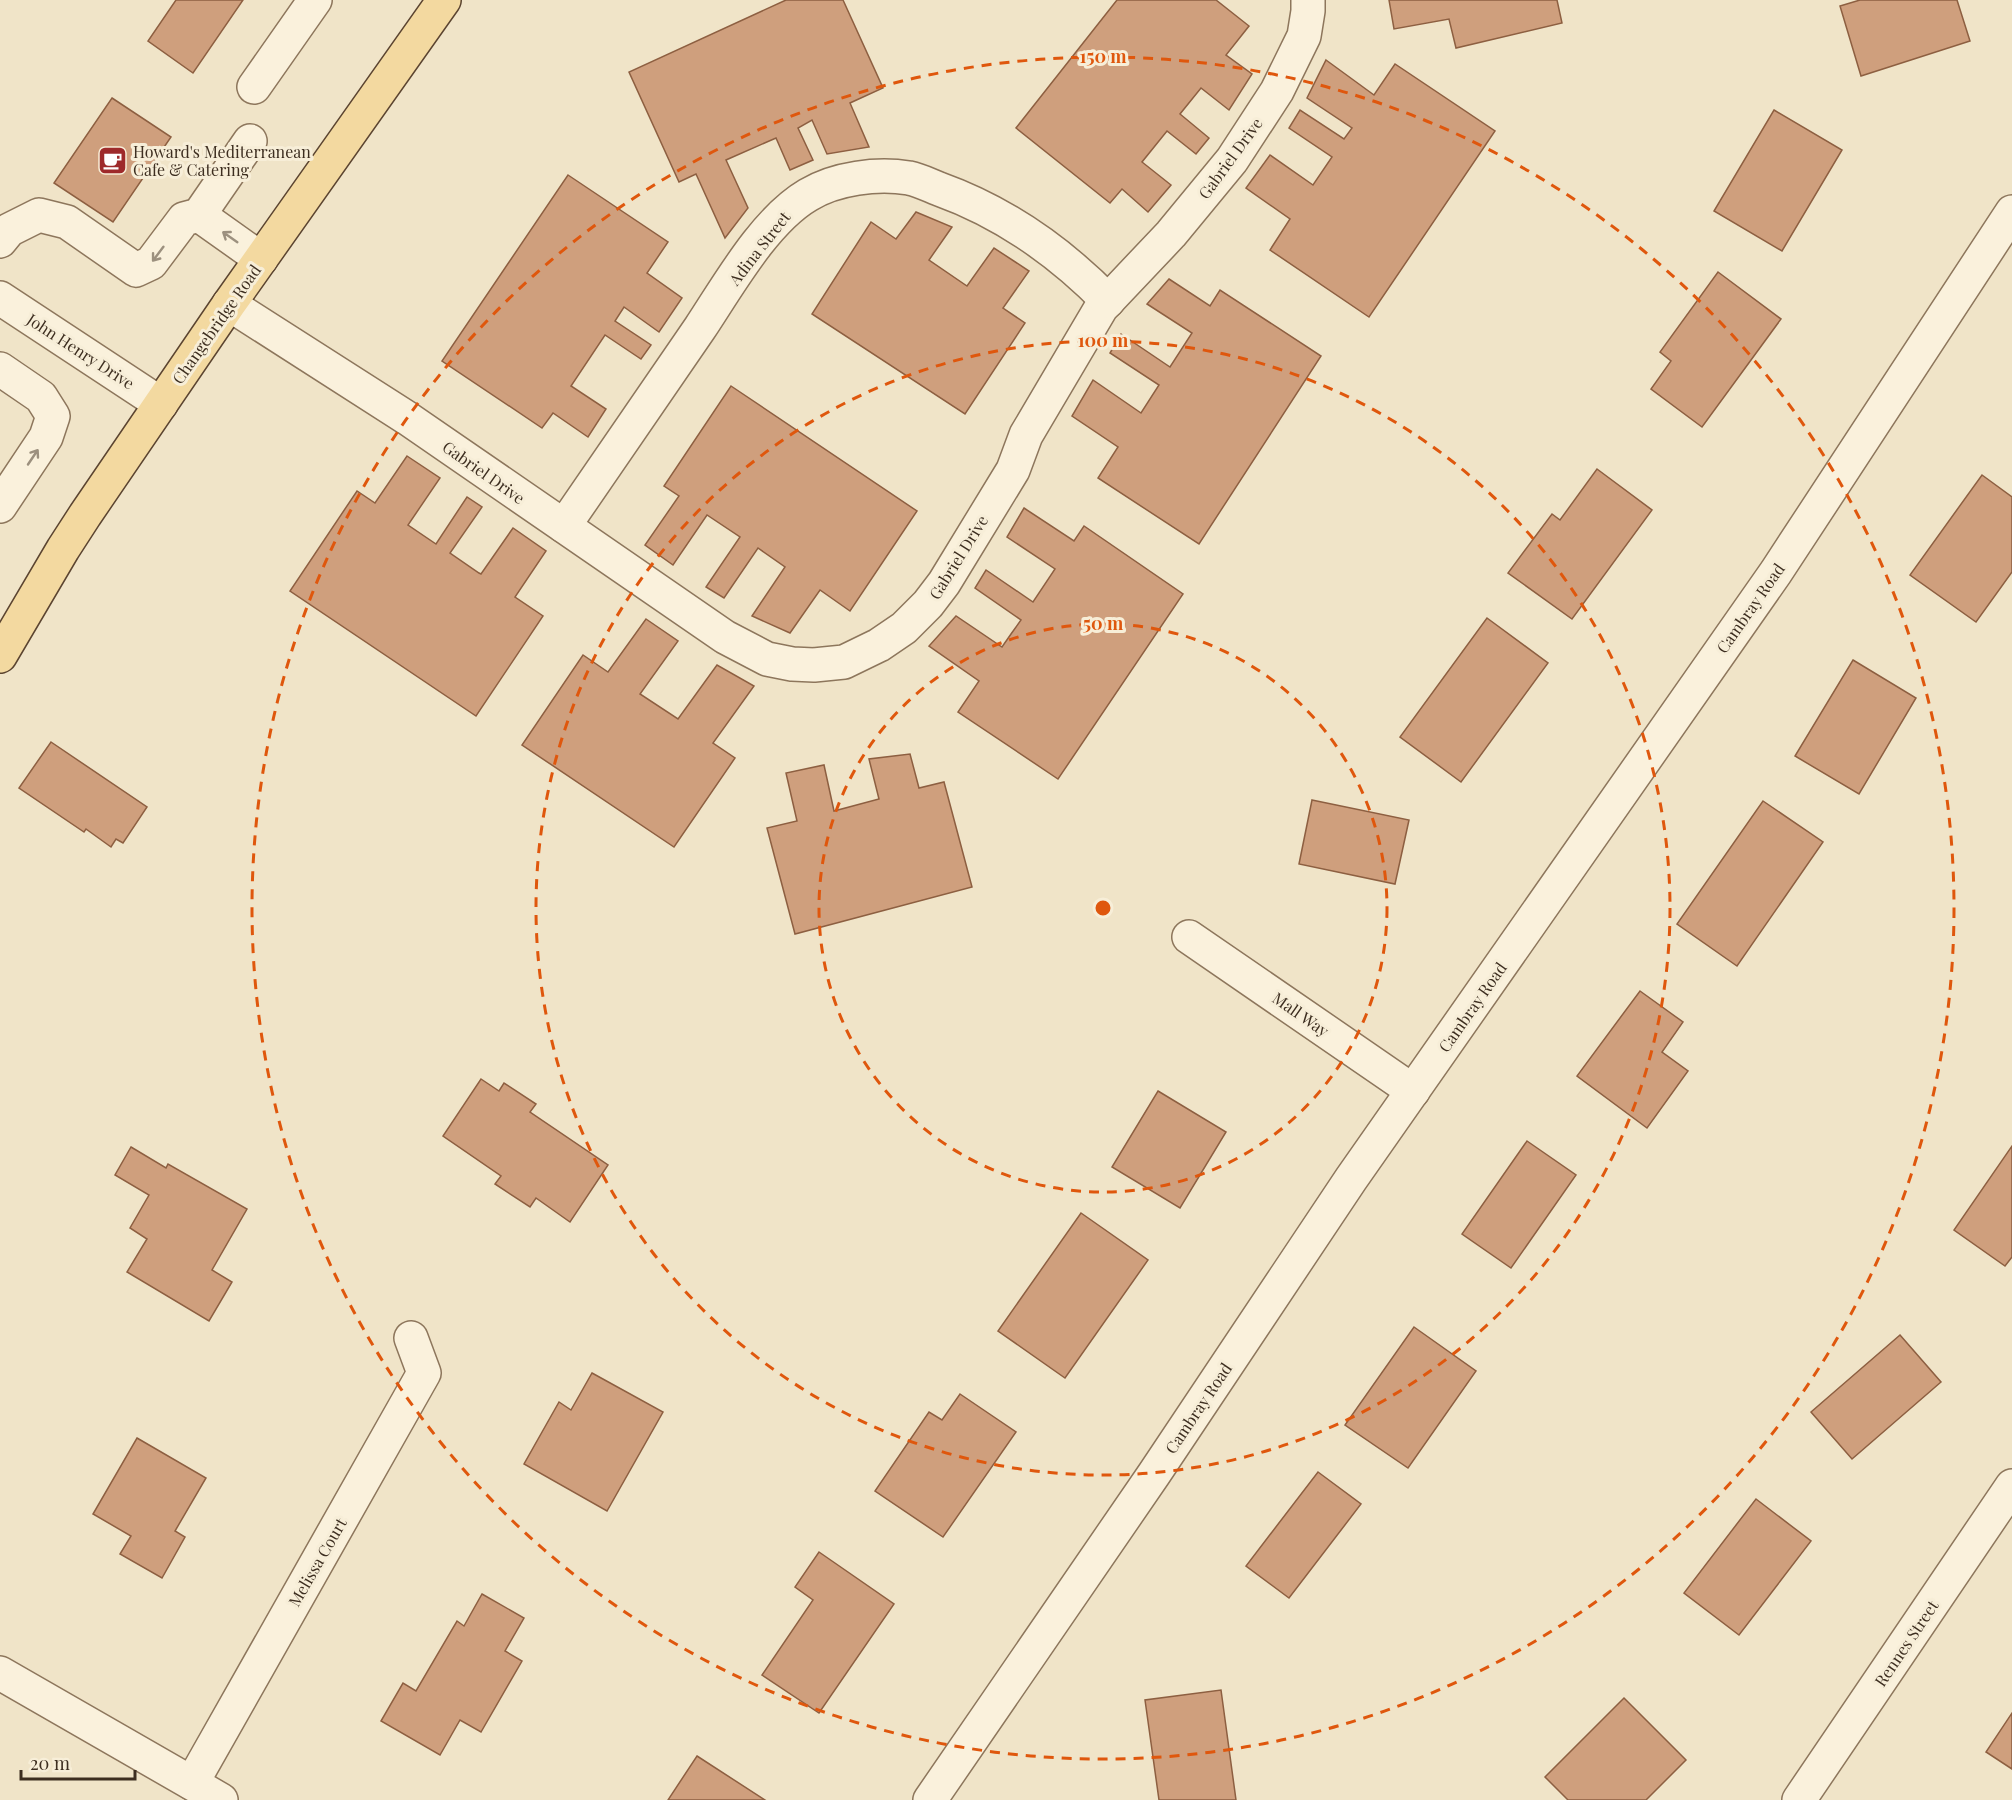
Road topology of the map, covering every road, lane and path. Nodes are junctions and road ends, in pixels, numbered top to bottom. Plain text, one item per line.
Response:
1 (315, 0) edge
2 (444, 0) edge
3 (1308, 0) edge
4 (254, 87) dead end
5 (250, 141) dead end
6 (2012, 212) edge
7 (199, 216) junction
8 (0, 241) edge
9 (261, 259) junction
10 (0, 298) edge
11 (1107, 301) junction
12 (229, 304) junction
13 (0, 369) edge
14 (161, 404) junction
15 (0, 506) edge
16 (564, 526) junction
17 (0, 656) edge
18 (1189, 937) dead end
19 (1413, 1091) junction
20 (411, 1338) dead end
21 (2012, 1486) edge
22 (0, 1674) edge
23 (192, 1783) junction
24 (221, 1800) edge
25 (930, 1800) edge
26 (1799, 1800) edge

1 - 4 street
2 - 9 main road, Changebridge Road
3 - 11 street, Gabriel Drive
5 - 7 street
6 - 19 street, Cambray Road
7 -> 8 street
9 -> 7 street
9 - 12 main road, Changebridge Road
10 - 14 street, John Henry Drive
11 - 16 street, Adina Street
11 - 16 street, Gabriel Drive
12 - 14 main road, Changebridge Road
12 - 16 street, Gabriel Drive
15 -> 13 street
14 - 17 main road, Changebridge Road
18 - 19 street, Mall Way
19 - 25 street, Cambray Road
20 - 23 street, Melissa Court
21 - 26 street, Rennes Street
22 - 23 street
23 - 24 street

